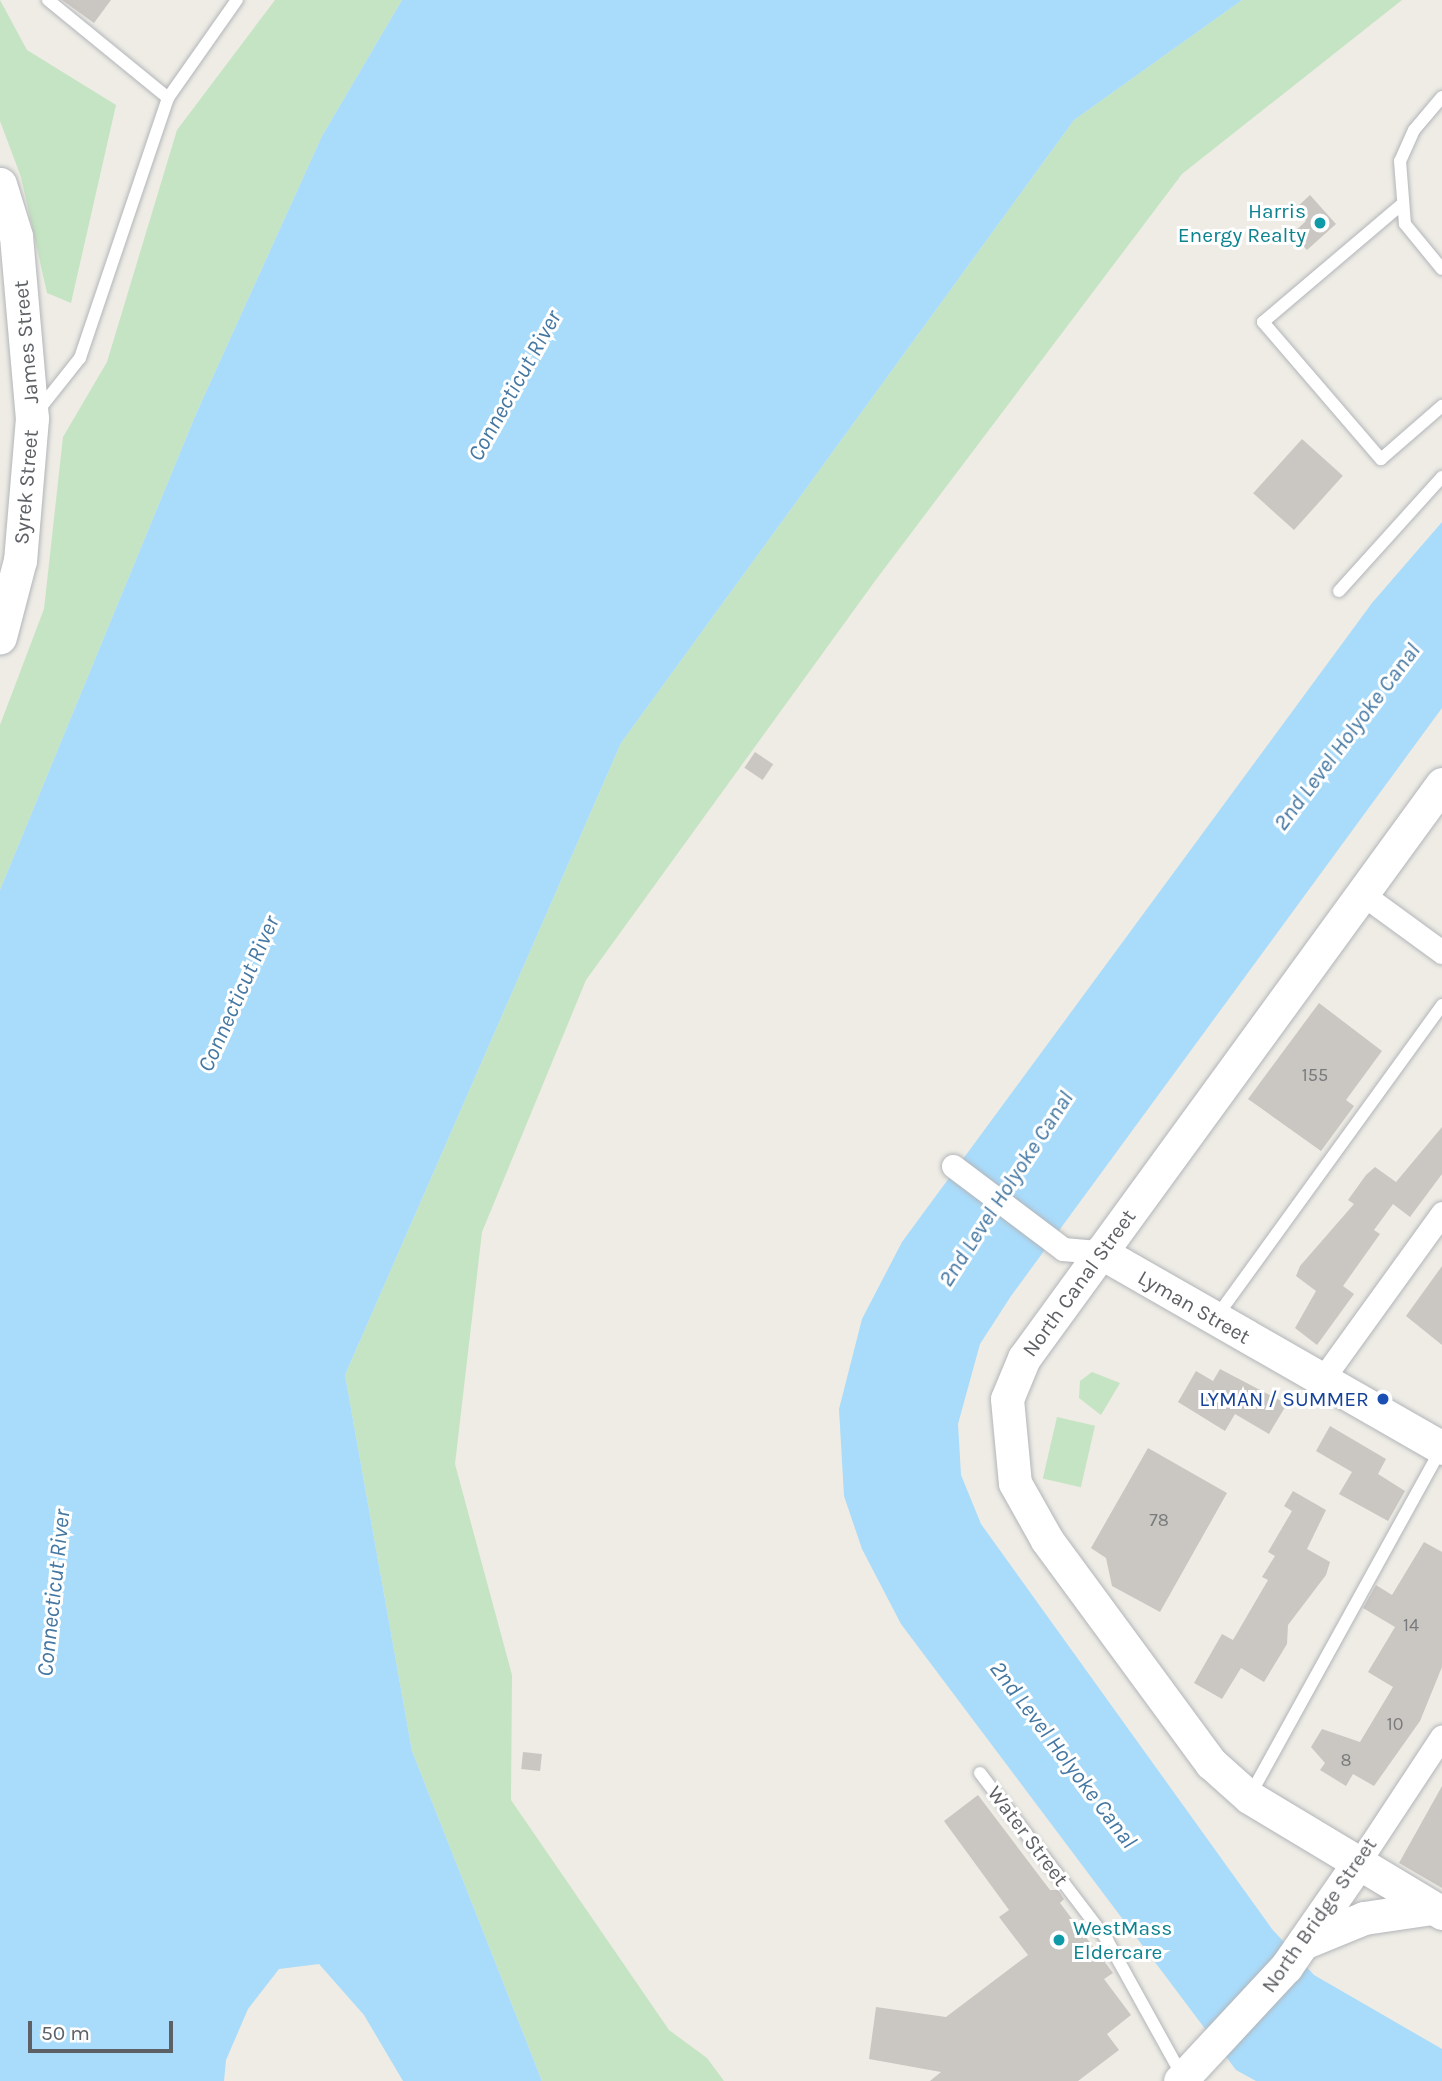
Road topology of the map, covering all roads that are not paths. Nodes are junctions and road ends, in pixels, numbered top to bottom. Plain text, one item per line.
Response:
1 (48, 0) edge
2 (237, 0) edge
3 (1442, 97) edge
4 (168, 98) junction
5 (0, 184) edge
6 (1401, 205) junction
7 (1442, 269) edge
8 (1442, 406) edge
9 (33, 418) junction
10 (1442, 477) edge
11 (10, 557) edge
12 (1339, 591) dead end
13 (0, 637) edge
14 (1442, 784) edge
15 (1361, 893) junction
16 (1442, 952) edge
17 (1442, 1005) edge
18 (953, 1166) dead end
19 (1442, 1213) edge
20 (1100, 1252) junction
21 (1215, 1319) junction
22 (1321, 1381) junction
23 (1442, 1448) edge
24 (1442, 1736) edge
25 (980, 1773) dead end
26 (1249, 1797) junction
27 (1357, 1865) junction
28 (1437, 1910) edge
29 (1302, 1944) junction
30 (1189, 2072) edge

1 - 4 lane
2 - 4 lane
3 - 6 lane
4 - 9 lane
5 - 9 street, James Street
6 - 7 lane
6 - 8 lane
9 - 11 street, Syrek Street
10 - 12 lane
11 - 13 street, Syrek Street
14 - 15 street, North Canal Street
15 - 16 street
15 - 20 street, North Canal Street
17 - 21 lane
18 - 20 street, Lyman Street
19 - 22 street
20 - 21 street, Lyman Street
20 - 26 street, North Canal Street
21 - 22 street, Lyman Street
22 - 23 street, Lyman Street
23 - 26 lane
24 - 27 street, North Bridge Street
25 - 30 lane, Water Street
26 - 27 street, North Canal Street
27 - 28 street, North Canal Street
27 - 29 street, North Bridge Street
28 - 29 street
29 - 30 street, North Bridge Street

